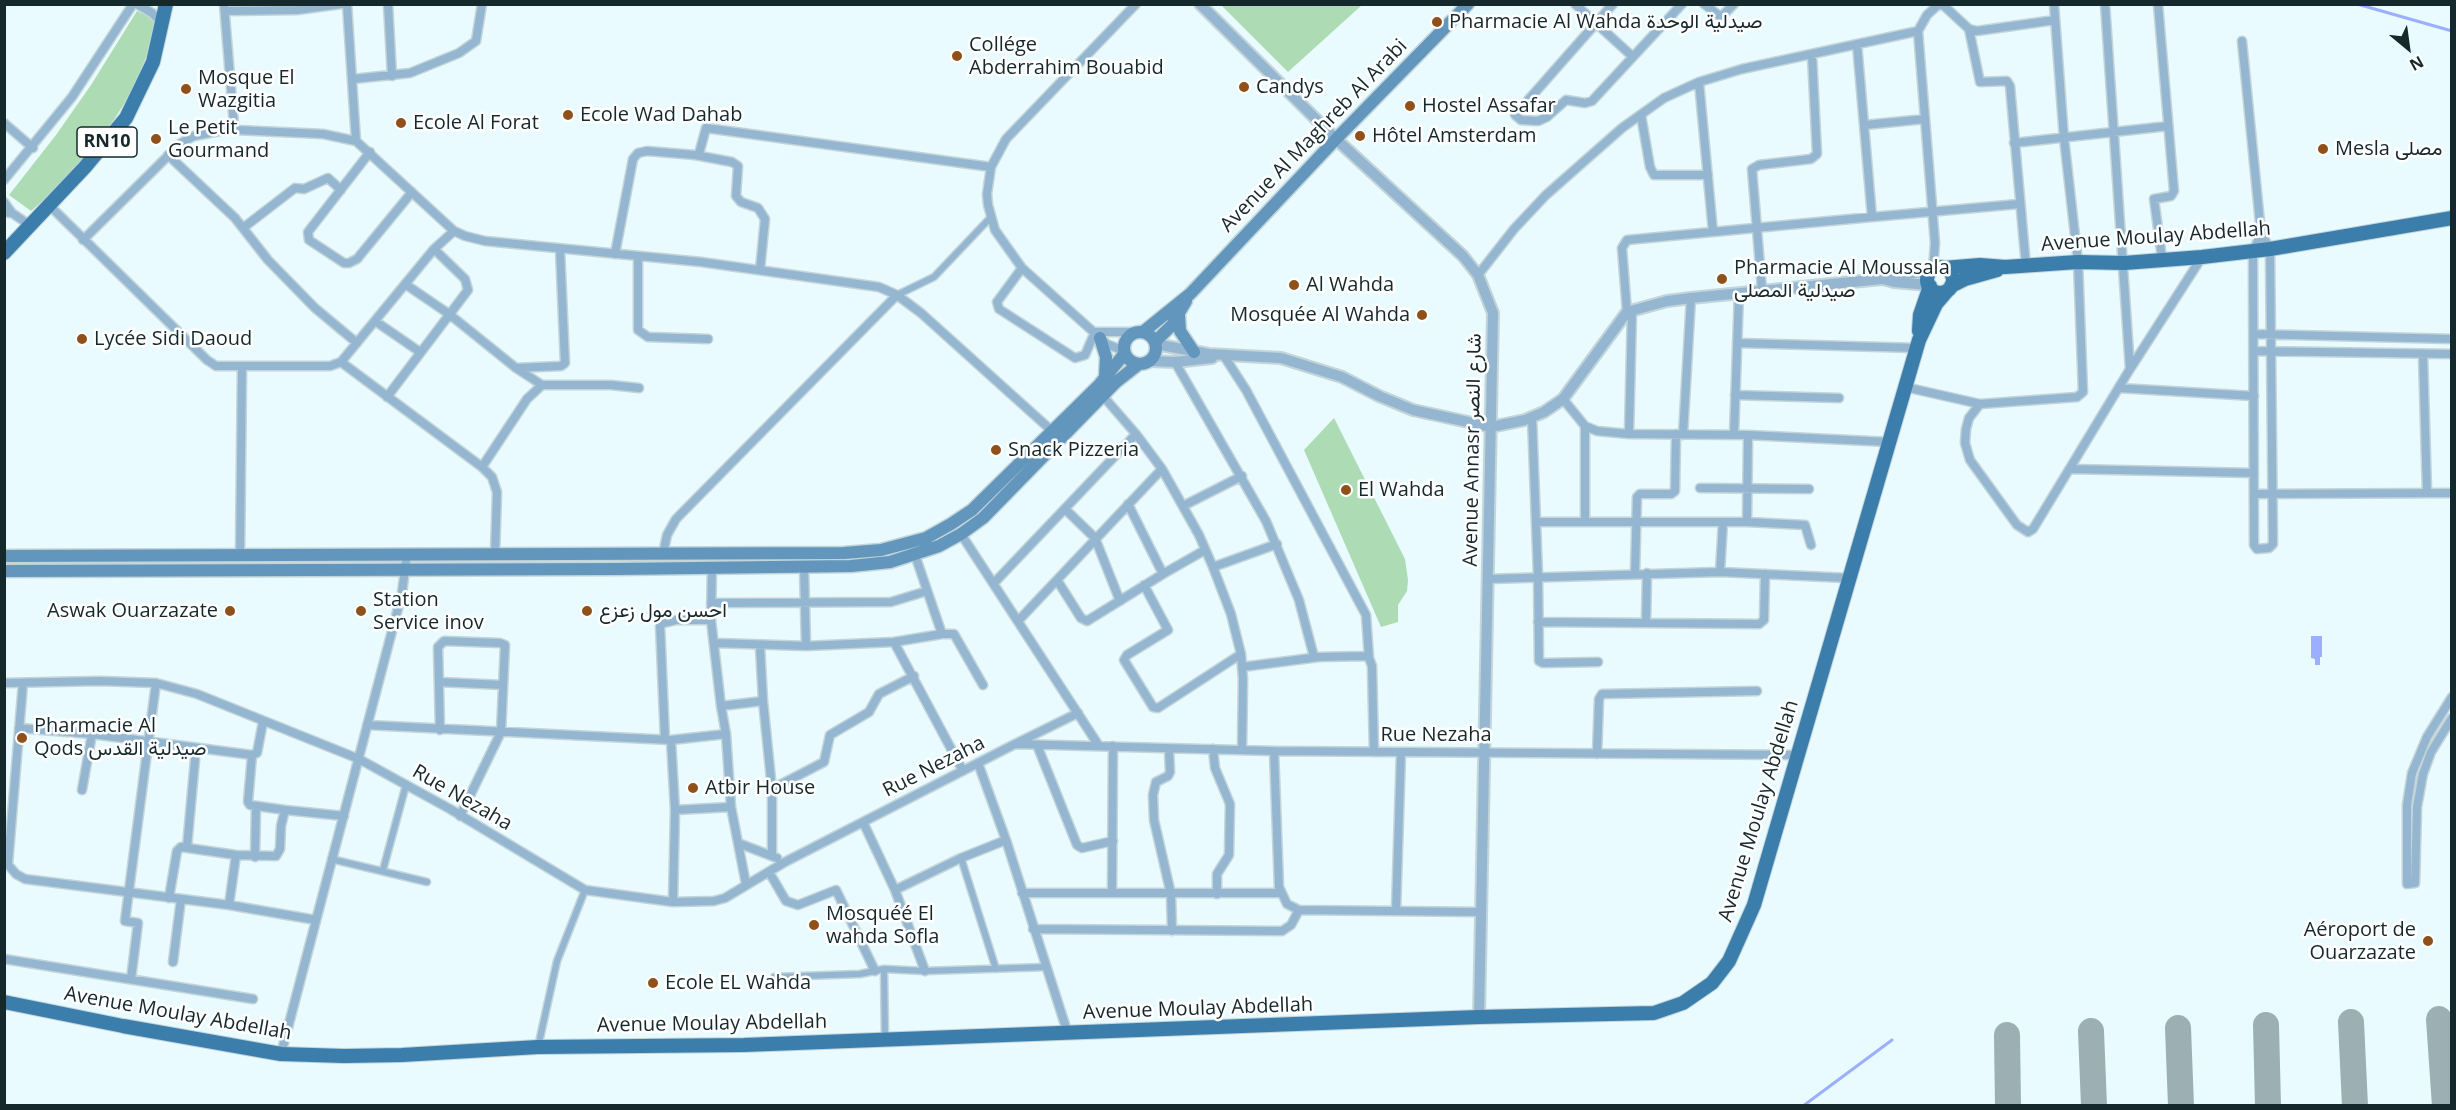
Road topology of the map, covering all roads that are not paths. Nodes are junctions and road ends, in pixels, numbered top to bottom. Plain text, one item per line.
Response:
1 (135, 4) edge
2 (166, 4) edge
3 (341, 4) edge
4 (347, 4) edge
5 (388, 4) edge
6 (482, 4) edge
7 (1136, 4) edge
8 (1200, 4) edge
9 (1468, 4) edge
10 (1575, 4) edge
11 (1613, 4) edge
12 (1682, 4) edge
13 (1704, 4) edge
14 (1734, 4) edge
15 (1940, 4) edge
16 (2054, 4) edge
17 (2105, 4) edge
18 (2158, 4) edge
19 (297, 7) edge
20 (224, 8) edge
21 (2055, 20) junction
22 (162, 23) junction
23 (1596, 24) junction
24 (1969, 28) junction
25 (1918, 31) junction
26 (2242, 40) dead end
27 (1857, 44) junction
28 (1812, 55) junction
29 (1633, 57) junction
30 (392, 76) junction
31 (353, 79) junction
32 (1699, 82) junction
33 (1641, 115) junction
34 (1925, 119) junction
35 (4, 123) edge
36 (1865, 125) junction
37 (2168, 126) junction
38 (234, 128) junction
39 (2115, 132) junction
40 (2064, 138) junction
41 (1336, 139) junction
42 (356, 141) junction
43 (2014, 143) junction
44 (33, 148) junction
45 (370, 152) junction
46 (168, 155) junction
47 (695, 155) junction
48 (991, 167) junction
49 (1708, 175) junction
50 (4, 180) edge
51 (341, 190) junction
52 (412, 192) junction
53 (4, 202) edge
54 (2019, 204) junction
55 (50, 206) junction
56 (1932, 211) junction
57 (8, 212) edge
58 (1872, 217) junction
59 (991, 218) junction
60 (2451, 218) edge
61 (31, 226) junction
62 (1757, 227) junction
63 (243, 228) junction
64 (454, 231) junction
65 (1713, 232) junction
66 (2261, 233) junction
67 (83, 240) junction
68 (434, 249) junction
69 (560, 249) junction
70 (2270, 249) junction
71 (2253, 252) junction
72 (4, 253) edge
73 (615, 254) junction
74 (638, 256) junction
75 (2202, 257) junction
76 (2162, 258) junction
77 (2078, 262) junction
78 (2124, 263) junction
79 (2026, 266) junction
80 (2005, 267) junction
81 (1022, 268) junction
82 (1938, 269) junction
83 (760, 270) junction
84 (1478, 275) junction
85 (1882, 279) junction
86 (405, 284) junction
87 (1929, 286) junction
88 (1949, 289) junction
89 (1762, 290) junction
90 (1739, 293) junction
91 (1190, 294) junction
92 (897, 295) junction
93 (1691, 298) junction
94 (1630, 311) junction
95 (449, 314) junction
96 (1179, 315) junction
97 (375, 321) junction
98 (1139, 332) junction
99 (2254, 334) junction
100 (1097, 335) junction
101 (2271, 335) junction
102 (708, 339) dead end
103 (2451, 339) edge
104 (357, 343) junction
105 (1155, 343) junction
106 (1737, 343) junction
107 (1918, 344) junction
108 (2254, 351) junction
109 (420, 352) junction
110 (1124, 352) junction
111 (1194, 352) junction
112 (2271, 352) junction
113 (2423, 354) junction
114 (2451, 354) edge
115 (1224, 356) junction
116 (340, 362) junction
117 (1143, 362) junction
118 (1175, 362) junction
119 (242, 368) junction
120 (516, 368) junction
121 (2130, 369) junction
122 (1105, 377) junction
123 (542, 385) junction
124 (1905, 387) junction
125 (639, 388) dead end
126 (2119, 388) junction
127 (1735, 395) junction
128 (1103, 396) junction
129 (2254, 396) junction
130 (387, 397) junction
131 (1839, 398) dead end
132 (1563, 399) junction
133 (1980, 404) junction
134 (1532, 417) junction
135 (1585, 426) junction
136 (1491, 427) junction
137 (1052, 431) junction
138 (1136, 434) junction
139 (1629, 434) junction
140 (1679, 435) junction
141 (1734, 435) junction
142 (1748, 435) junction
143 (1889, 442) junction
144 (482, 467) junction
145 (1162, 469) junction
146 (2071, 469) junction
147 (2254, 473) junction
148 (1242, 476) junction
149 (1700, 488) dead end
150 (1747, 489) junction
151 (1809, 489) dead end
152 (2427, 493) junction
153 (2451, 493) edge
154 (2255, 494) junction
155 (2271, 494) junction
156 (1128, 504) junction
157 (1183, 506) junction
158 (1065, 509) junction
159 (1536, 522) junction
160 (1585, 522) junction
161 (1723, 522) junction
162 (1746, 522) junction
163 (1636, 523) junction
164 (961, 534) junction
165 (1095, 538) junction
166 (1277, 544) junction
167 (1811, 546) dead end
168 (1205, 550) junction
169 (698, 553) junction
170 (718, 553) junction
171 (407, 554) junction
172 (495, 554) junction
173 (663, 554) junction
174 (239, 555) junction
175 (915, 555) junction
176 (4, 556) edge
177 (804, 566) junction
178 (715, 567) junction
179 (1213, 567) junction
180 (406, 568) junction
181 (699, 568) junction
182 (239, 570) junction
183 (4, 571) edge
184 (1720, 572) junction
185 (1635, 573) junction
186 (1647, 573) junction
187 (1162, 574) junction
188 (1765, 574) junction
189 (1538, 576) junction
190 (1848, 578) junction
191 (1488, 579) junction
192 (1057, 580) junction
193 (994, 583) junction
194 (1144, 585) junction
195 (927, 591) junction
196 (1120, 601) junction
197 (711, 603) junction
198 (804, 603) junction
199 (711, 620) junction
200 (1018, 621) junction
201 (1538, 622) junction
202 (1646, 622) junction
203 (942, 634) junction
204 (894, 642) junction
205 (716, 644) junction
206 (760, 646) junction
207 (806, 646) junction
208 (1241, 654) junction
209 (1314, 657) junction
210 (1369, 658) junction
211 (1598, 663) dead end
212 (1242, 667) junction
213 (914, 676) junction
214 (23, 682) junction
215 (439, 682) junction
216 (4, 683) edge
217 (156, 683) junction
218 (502, 685) junction
219 (983, 685) dead end
220 (1757, 691) dead end
221 (2451, 697) edge
222 (763, 701) junction
223 (721, 706) junction
224 (1078, 713) junction
225 (2451, 718) edge
226 (263, 722) junction
227 (367, 725) junction
228 (19, 728) junction
229 (440, 730) junction
230 (501, 732) junction
231 (92, 734) junction
232 (726, 734) junction
233 (668, 740) junction
234 (149, 741) junction
235 (1015, 744) junction
236 (1037, 745) junction
237 (1099, 746) junction
238 (1113, 746) junction
239 (1213, 748) junction
240 (196, 749) junction
241 (1169, 749) junction
242 (1242, 750) junction
243 (1274, 751) junction
244 (1374, 752) junction
245 (1401, 752) junction
246 (1485, 752) junction
247 (1597, 754) junction
248 (252, 755) junction
249 (1798, 755) junction
250 (359, 759) junction
251 (978, 763) junction
252 (963, 771) junction
253 (406, 785) junction
254 (772, 789) junction
255 (82, 790) dead end
256 (256, 806) junction
257 (731, 807) junction
258 (285, 810) junction
259 (675, 810) junction
260 (344, 816) junction
261 (460, 816) junction
262 (863, 822) junction
263 (1006, 840) junction
264 (1113, 841) junction
265 (738, 843) junction
266 (187, 847) junction
267 (236, 855) junction
268 (772, 856) junction
269 (255, 857) junction
270 (961, 858) junction
271 (331, 859) junction
272 (6, 862) edge
273 (785, 862) junction
274 (383, 870) junction
275 (769, 872) junction
276 (427, 882) dead end
277 (746, 885) junction
278 (585, 890) junction
279 (895, 890) junction
280 (129, 893) junction
281 (1022, 893) junction
282 (1280, 893) junction
283 (1112, 894) junction
284 (1171, 894) junction
285 (1217, 894) junction
286 (169, 898) junction
287 (181, 899) junction
288 (673, 902) junction
289 (229, 905) junction
290 (1299, 910) junction
291 (1396, 911) junction
292 (1480, 912) junction
293 (316, 920) junction
294 (1033, 929) junction
295 (1172, 931) junction
296 (4, 958) edge
297 (173, 962) dead end
298 (1046, 967) junction
299 (996, 969) junction
300 (880, 970) junction
301 (925, 971) junction
302 (774, 977) dead end
303 (131, 979) junction
304 (253, 999) dead end
305 (4, 1002) edge
306 (1479, 1017) junction
307 (1068, 1034) junction
308 (885, 1038) junction
309 (538, 1047) junction
310 (281, 1054) junction

1 - 22 street
1 - 44 street
2 - 22 main road, RN10
3 - 19 street
4 - 31 street
5 - 30 street
6 - 30 street
7 - 48 street
8 - 41 street, Avenue Annasr شارع النصر
9 - 41 main road, Avenue Al Maghreb Al Arabi
10 - 23 street
11 - 23 street
12 - 29 street
13 - 14 street
15 - 24 street
15 - 25 street
16 - 21 street
17 - 39 street
18 - 37 street
19 - 20 street
20 - 38 street
21 - 24 street
21 - 40 street
22 - 55 main road, RN10
23 - 29 street
23 - 29 street
24 - 43 street
25 - 27 street
25 - 34 street
26 - 66 street
27 - 28 street
27 - 36 street
28 - 32 street
28 - 62 street
30 - 31 street
31 - 42 street
32 - 33 street
32 - 49 street
33 - 49 street
33 - 84 street
34 - 36 street
34 - 56 street
35 - 44 street
36 - 58 street
37 - 39 street
37 - 76 street
38 - 42 street
38 - 46 street
39 - 40 street
39 - 78 street
40 - 43 street
40 - 77 street
41 - 84 street, Avenue Annasr شارع النصر
41 - 91 main road, Avenue Al Maghreb Al Arabi
42 - 45 street
43 - 54 street
44 - 50 street
45 - 51 street
45 - 52 street
46 - 63 street
46 - 67 street
47 - 48 street
47 - 73 street
47 - 83 street
48 - 59 street
49 - 65 street
51 - 52 street
51 - 63 street
52 - 64 street
53 - 57 street
54 - 56 street
54 - 79 street
55 - 61 main road, RN10
55 - 67 street
56 - 58 street
56 - 82 street
57 - 61 street
58 - 62 street
59 - 81 street
59 - 92 street
60 - 70 main road, Avenue Moulay Abdellah
61 - 72 main road, RN10
62 - 65 street
62 - 89 street
63 - 104 street
64 - 68 street
64 - 69 street
65 - 94 street
66 - 70 street
66 - 71 street
67 - 119 street
68 - 86 street
68 - 95 street
69 - 73 street
69 - 120 street
70 - 71 main road, Avenue Moulay Abdellah
70 - 101 street
71 - 75 main road, Avenue Moulay Abdellah
71 - 99 street
73 - 74 street
74 - 83 street
74 - 102 street
75 - 76 main road, Avenue Moulay Abdellah
75 - 121 street
76 - 78 main road, Avenue Moulay Abdellah
77 - 78 main road, Avenue Moulay Abdellah
77 - 79 main road, Avenue Moulay Abdellah
77 - 133 street
78 - 121 street
79 - 80 main road, Avenue Moulay Abdellah
80 - 82 main road, Avenue Moulay Abdellah
80 - 88 main road, Avenue Moulay Abdellah
81 - 100 street
81 - 100 street
82 - 85 street
82 - 87 main road, Avenue Moulay Abdellah
82 - 88 main road
83 - 92 street
84 - 136 street, Avenue Annasr شارع النصر
85 - 87 street
85 - 89 street
86 - 95 street
86 - 97 street
87 - 88 main road
87 - 107 main road, Avenue Moulay Abdellah
88 - 107 main road, Avenue Moulay Abdellah
89 - 90 street
90 - 93 street
90 - 106 street
91 - 96 main road, Avenue Al Maghreb Al Arabi
91 - 98 main road, Avenue Al Maghreb Al Arabi
92 - 137 street
92 - 173 street
93 - 94 street
93 - 140 street
94 - 132 street
94 - 139 street
95 - 109 street
95 - 120 street
96 - 105 main road, Avenue Al Maghreb Al Arabi
96 - 111 main road
97 - 104 street
97 - 109 street
98 - 100 street
98 - 105 main road
98 - 110 main road
99 - 101 street
99 - 108 street
100 - 110 street
100 - 122 main road
101 - 103 street
101 - 112 street
104 - 116 street
105 - 111 street
105 - 117 main road
106 - 107 street
106 - 127 street
107 - 124 main road, Avenue Moulay Abdellah
108 - 112 street
108 - 129 street
109 - 130 street
110 - 117 main road
110 - 122 main road
111 - 115 street
112 - 113 street
112 - 155 street
113 - 114 street
113 - 152 street
115 - 118 street
115 - 136 street
115 - 210 street
116 - 119 street
116 - 130 street
117 - 118 street
117 - 128 main road
118 - 148 street
119 - 174 street
120 - 123 street
121 - 126 street
122 - 137 main road
123 - 125 street
123 - 144 street
124 - 133 street
124 - 143 main road, Avenue Moulay Abdellah
126 - 129 street
126 - 146 street
127 - 131 street
127 - 141 street
128 - 138 street
128 - 164 main road
129 - 147 street
130 - 144 street
132 - 134 street
132 - 135 street
133 - 146 street
134 - 136 street
134 - 159 street
135 - 139 street
135 - 160 street
136 - 191 street, Avenue Annasr شارع النصر
137 - 170 main road
138 - 145 street
138 - 158 street
139 - 140 street
140 - 141 street
140 - 163 street
141 - 142 street
142 - 143 street
142 - 150 street
143 - 190 main road, Avenue Moulay Abdellah
144 - 172 street
145 - 156 street
145 - 157 street
146 - 147 street
147 - 154 street
148 - 157 street
148 - 166 street
149 - 150 street
150 - 151 street
150 - 162 street
152 - 153 street
152 - 155 street
154 - 155 street
154 - 155 street
156 - 165 street
156 - 187 street
157 - 168 street
158 - 165 street
158 - 193 street
159 - 160 street
159 - 189 street
160 - 163 street
161 - 162 street
161 - 163 street
161 - 184 street
162 - 167 street
163 - 185 street
164 - 175 main road
164 - 193 street
165 - 192 street
165 - 196 street
166 - 179 street
166 - 209 street
168 - 179 street
168 - 187 street
169 - 170 main road
169 - 173 main road
169 - 181 main road
170 - 178 main road
171 - 172 main road
171 - 174 main road
171 - 180 street
172 - 173 main road
174 - 176 main road
174 - 182 main road
175 - 177 main road
175 - 195 street
177 - 178 main road
177 - 198 street
178 - 181 main road
178 - 197 street
179 - 208 street
180 - 181 main road
180 - 182 main road
180 - 227 street
182 - 183 main road
184 - 186 street
184 - 188 street
185 - 186 street
185 - 189 street
186 - 202 street
187 - 194 street
188 - 190 street
188 - 202 street
189 - 191 street
189 - 201 street
190 - 249 main road, Avenue Moulay Abdellah
191 - 246 street, Avenue Annasr شارع النصر
192 - 196 street
192 - 200 street
193 - 200 street
194 - 196 street
194 - 208 street
195 - 198 street
195 - 203 street
197 - 198 street
197 - 199 street
198 - 207 street
199 - 205 street
199 - 233 street
200 - 224 street
201 - 202 street
201 - 211 street
203 - 204 street
203 - 219 street
204 - 207 street
204 - 213 street
205 - 206 street
205 - 223 street
206 - 207 street
206 - 222 street
208 - 212 street
209 - 210 street
209 - 212 street
210 - 244 street
212 - 242 street
213 - 252 street
213 - 254 street
214 - 216 street, Rue Nezaha
214 - 217 street, Rue Nezaha
214 - 228 street
215 - 218 street
215 - 218 street
215 - 229 street
217 - 226 street, Rue Nezaha
217 - 234 street
218 - 230 street
220 - 247 street
221 - 225 street
222 - 223 street
222 - 254 street
223 - 232 street
224 - 235 street
224 - 237 street
226 - 248 street
226 - 250 street, Rue Nezaha
227 - 229 street
227 - 250 street
228 - 231 street
228 - 272 street
229 - 230 street
230 - 233 street
230 - 261 street
231 - 234 street
231 - 255 street
232 - 233 street
232 - 257 street
233 - 259 street
234 - 240 street
234 - 280 street
235 - 236 street, Rue Nezaha
235 - 251 street, Rue Nezaha
236 - 237 street, Rue Nezaha
236 - 264 street
237 - 238 street, Rue Nezaha
238 - 241 street, Rue Nezaha
238 - 264 street
239 - 241 street, Rue Nezaha
239 - 242 street, Rue Nezaha
239 - 285 street
240 - 248 street
240 - 266 street
241 - 284 street
242 - 243 street, Rue Nezaha
243 - 244 street, Rue Nezaha
243 - 282 street
244 - 245 street, Rue Nezaha
245 - 246 street, Rue Nezaha
245 - 291 street
246 - 247 street, Rue Nezaha
246 - 292 street, Avenue Annasr شارع النصر
247 - 249 street, Rue Nezaha
248 - 256 street
249 - 306 main road, Avenue Moulay Abdellah
250 - 253 street, Rue Nezaha
250 - 260 street
251 - 252 street, Rue Nezaha
251 - 263 street
252 - 262 street, Rue Nezaha
253 - 261 street, Rue Nezaha
253 - 274 street
254 - 268 street
256 - 258 street
256 - 269 street
257 - 259 street
257 - 265 street
258 - 260 street
258 - 269 street
259 - 288 street
260 - 271 street
261 - 278 street, Rue Nezaha
262 - 273 street, Rue Nezaha
262 - 279 street
263 - 270 street
263 - 281 street
264 - 283 street
265 - 268 street
265 - 277 street
266 - 267 street
266 - 286 street
267 - 269 street
267 - 289 street
268 - 273 street
270 - 279 street
270 - 299 street
271 - 274 street
271 - 293 street
272 - 280 street
273 - 275 street, Rue Nezaha
274 - 276 street
275 - 277 street, Rue Nezaha
275 - 300 street
277 - 288 street, Rue Nezaha
278 - 288 street, Rue Nezaha
278 - 309 street
279 - 301 street
280 - 286 street
280 - 303 street
281 - 283 street
281 - 294 street
282 - 285 street
282 - 290 street
283 - 284 street
284 - 285 street
284 - 295 street
286 - 287 street
287 - 289 street
287 - 297 street
289 - 293 street
290 - 291 street
290 - 295 street
291 - 292 street
292 - 306 street, Avenue Annasr شارع النصر
293 - 310 street
294 - 295 street
294 - 298 street
296 - 303 street
298 - 299 street
298 - 307 street
299 - 301 street
300 - 301 street
300 - 302 street
300 - 308 street
303 - 304 street
305 - 310 main road, Avenue Moulay Abdellah
306 - 307 main road, Avenue Moulay Abdellah
307 - 308 main road, Avenue Moulay Abdellah
308 - 309 main road, Avenue Moulay Abdellah
309 - 310 main road, Avenue Moulay Abdellah

